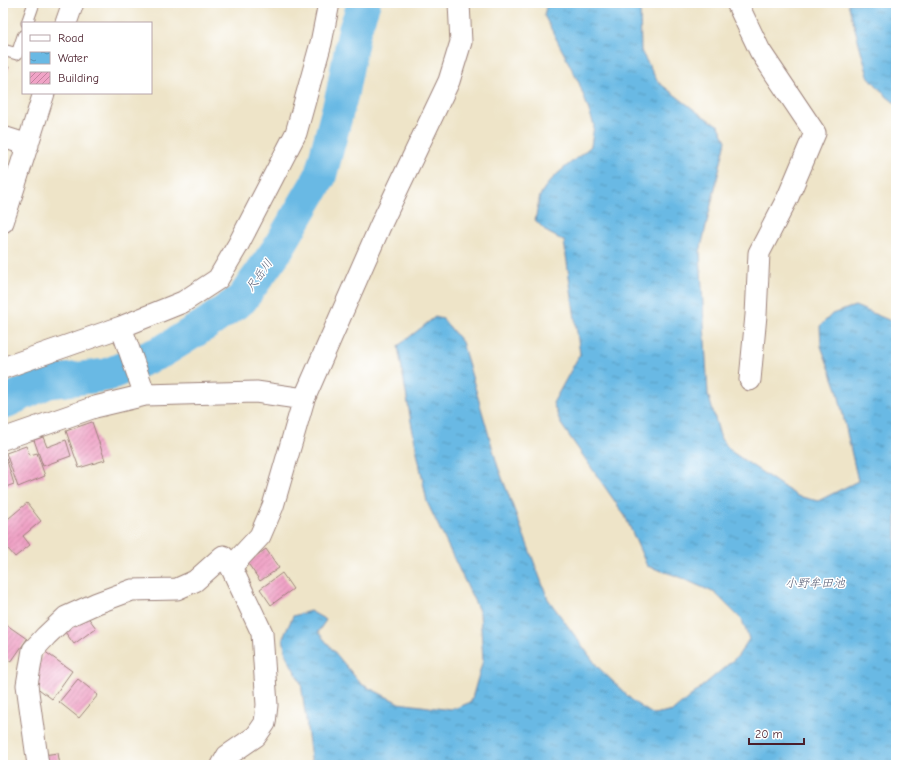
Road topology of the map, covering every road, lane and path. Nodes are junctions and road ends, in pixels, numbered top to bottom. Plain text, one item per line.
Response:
1 (34, 3) edge
2 (73, 3) edge
3 (329, 3) edge
4 (459, 3) edge
5 (737, 3) edge
6 (27, 22) edge
7 (66, 22) edge
8 (22, 39) edge
9 (3, 50) edge
10 (44, 94) edge
11 (3, 137) edge
12 (28, 145) junction
13 (3, 222) edge
14 (122, 330) junction
15 (3, 368) edge
16 (750, 380) dead end
17 (143, 390) junction
18 (304, 399) junction
19 (3, 439) edge
20 (231, 567) junction
21 (38, 765) edge
22 (222, 765) edge

1 - 6 lane
2 - 7 street
3 - 14 street
4 - 18 street
5 - 16 street
8 - 9 lane
10 - 12 street
11 - 12 street
12 - 13 street
14 - 15 street
14 - 17 street
17 - 18 street
17 - 19 street
18 - 20 street
20 - 21 street
20 - 22 street

